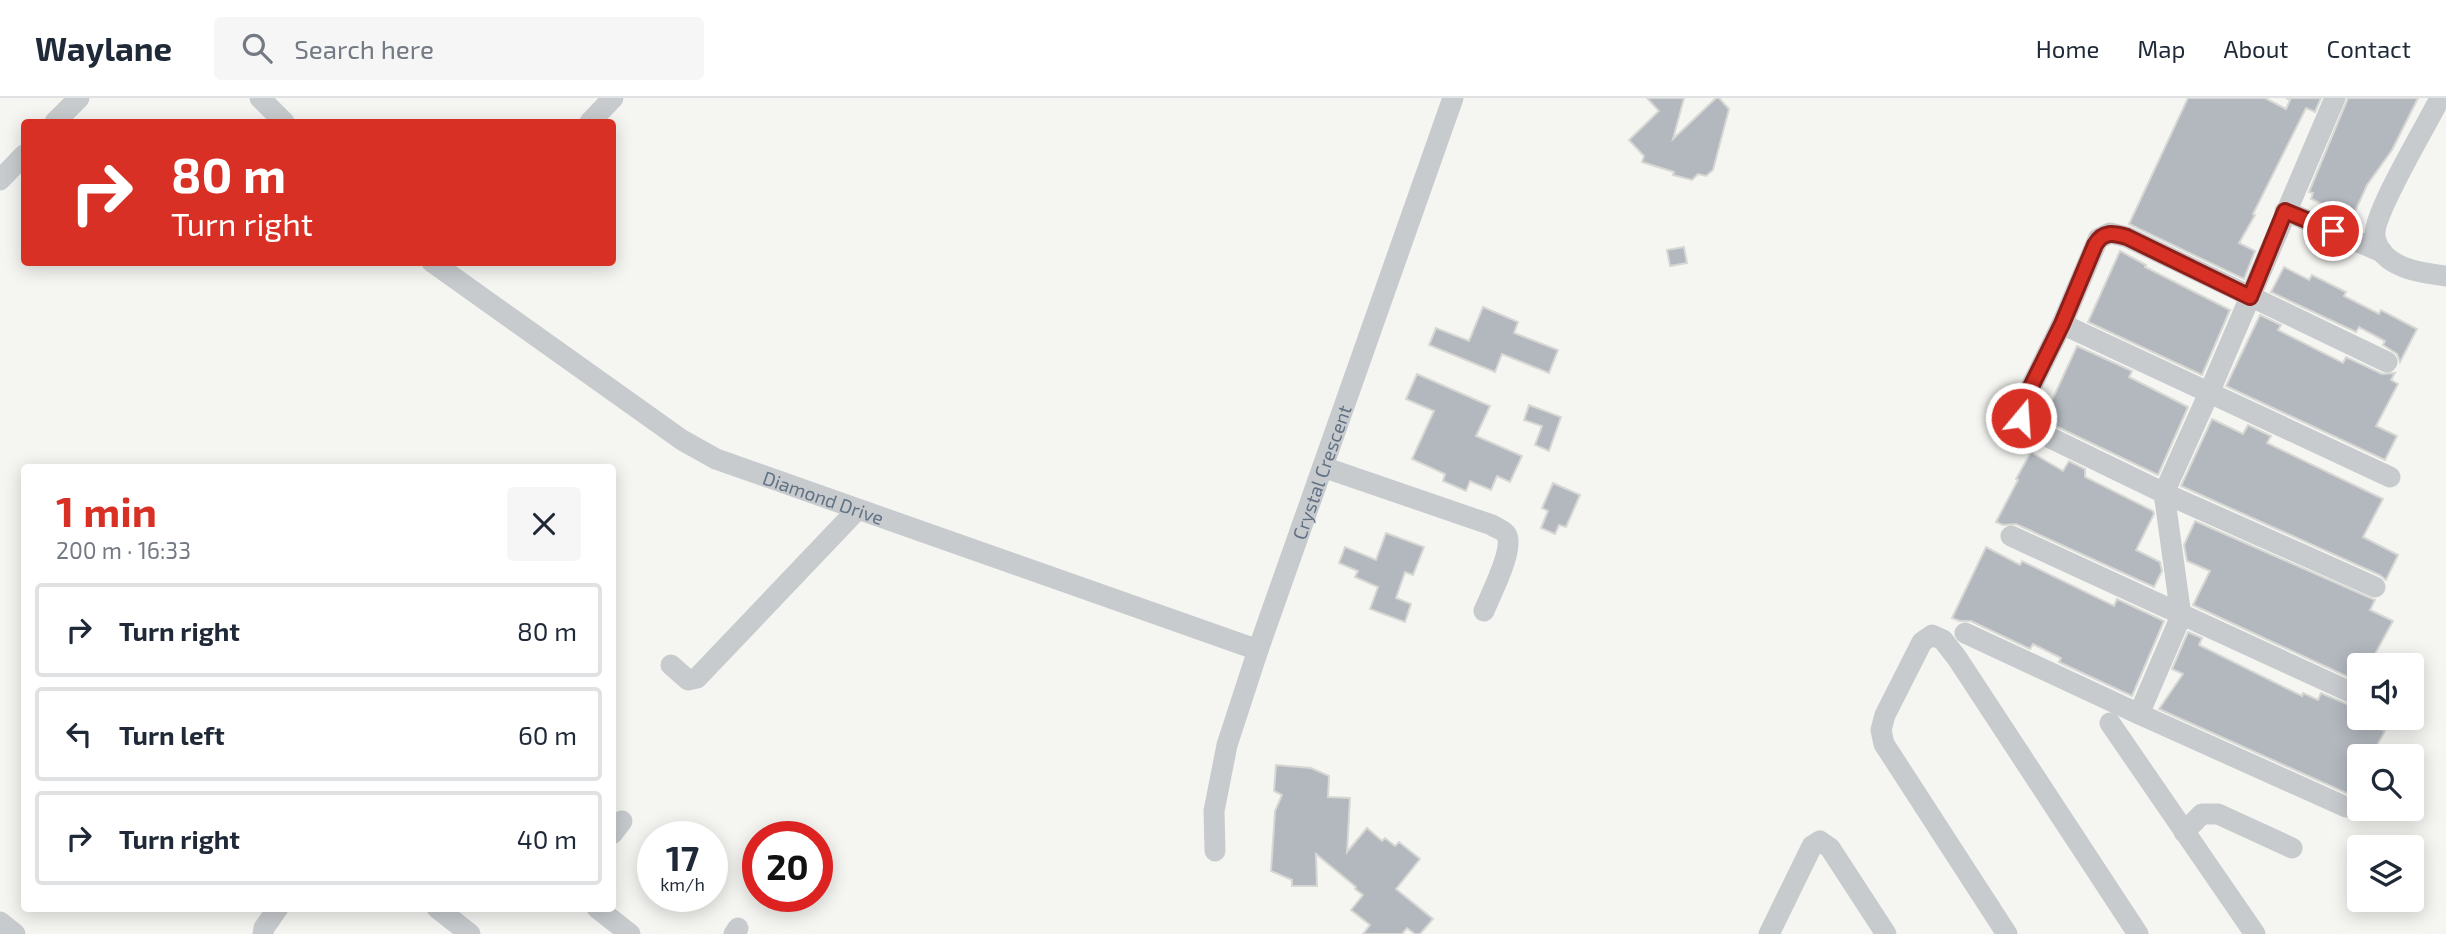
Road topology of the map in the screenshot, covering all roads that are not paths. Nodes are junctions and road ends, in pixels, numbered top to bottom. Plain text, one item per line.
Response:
1 (79, 98) edge
2 (260, 98) edge
3 (613, 98) edge
4 (1453, 98) edge
5 (2335, 98) edge
6 (2440, 98) edge
7 (58, 119) edge
8 (281, 119) edge
9 (593, 119) edge
10 (21, 158) edge
11 (0, 180) edge
12 (2285, 211) junction
13 (2382, 252) junction
14 (444, 266) edge
15 (2446, 276) edge
16 (2250, 297) junction
17 (2062, 324) junction
18 (2387, 362) dead end
19 (2209, 393) junction
20 (1323, 467) junction
21 (2389, 477) dead end
22 (2164, 493) junction
23 (857, 510) junction
24 (2011, 536) dead end
25 (2375, 587) dead end
26 (1484, 611) dead end
27 (2181, 616) junction
28 (1965, 633) dead end
29 (1258, 650) junction
30 (671, 664) dead end
31 (2347, 691) edge
32 (2139, 714) junction
33 (2110, 723) dead end
34 (2346, 807) dead end
35 (2184, 832) junction
36 (2292, 848) dead end
37 (1215, 851) dead end
38 (274, 912) edge
39 (442, 912) edge
40 (602, 912) edge
41 (0, 922) edge
42 (257, 932) edge
43 (15, 934) edge
44 (470, 934) edge
45 (630, 934) edge
46 (1769, 934) edge
47 (1886, 934) edge
48 (2007, 934) edge
49 (2138, 934) edge
50 (2255, 934) edge

1 - 7 street
2 - 8 street
3 - 9 street
4 - 20 street, Crystal Crescent
5 - 12 street
6 - 13 street
10 - 11 street
12 - 13 street
12 - 16 street
13 - 15 street
14 - 23 street, Diamond Drive
16 - 17 street
16 - 18 street
16 - 19 street
17 - 19 street
17 - 22 street
19 - 21 street
19 - 22 street
20 - 26 street
20 - 29 street, Crystal Crescent
22 - 25 street
22 - 27 street
23 - 29 street, Diamond Drive
23 - 30 street
24 - 27 street
27 - 31 street
27 - 32 street
28 - 32 street
29 - 37 street, Crystal Crescent
32 - 34 street
33 - 35 street
35 - 36 street
35 - 50 street
38 - 42 street
39 - 44 street
40 - 45 street
41 - 43 street
46 - 47 street
48 - 49 street

